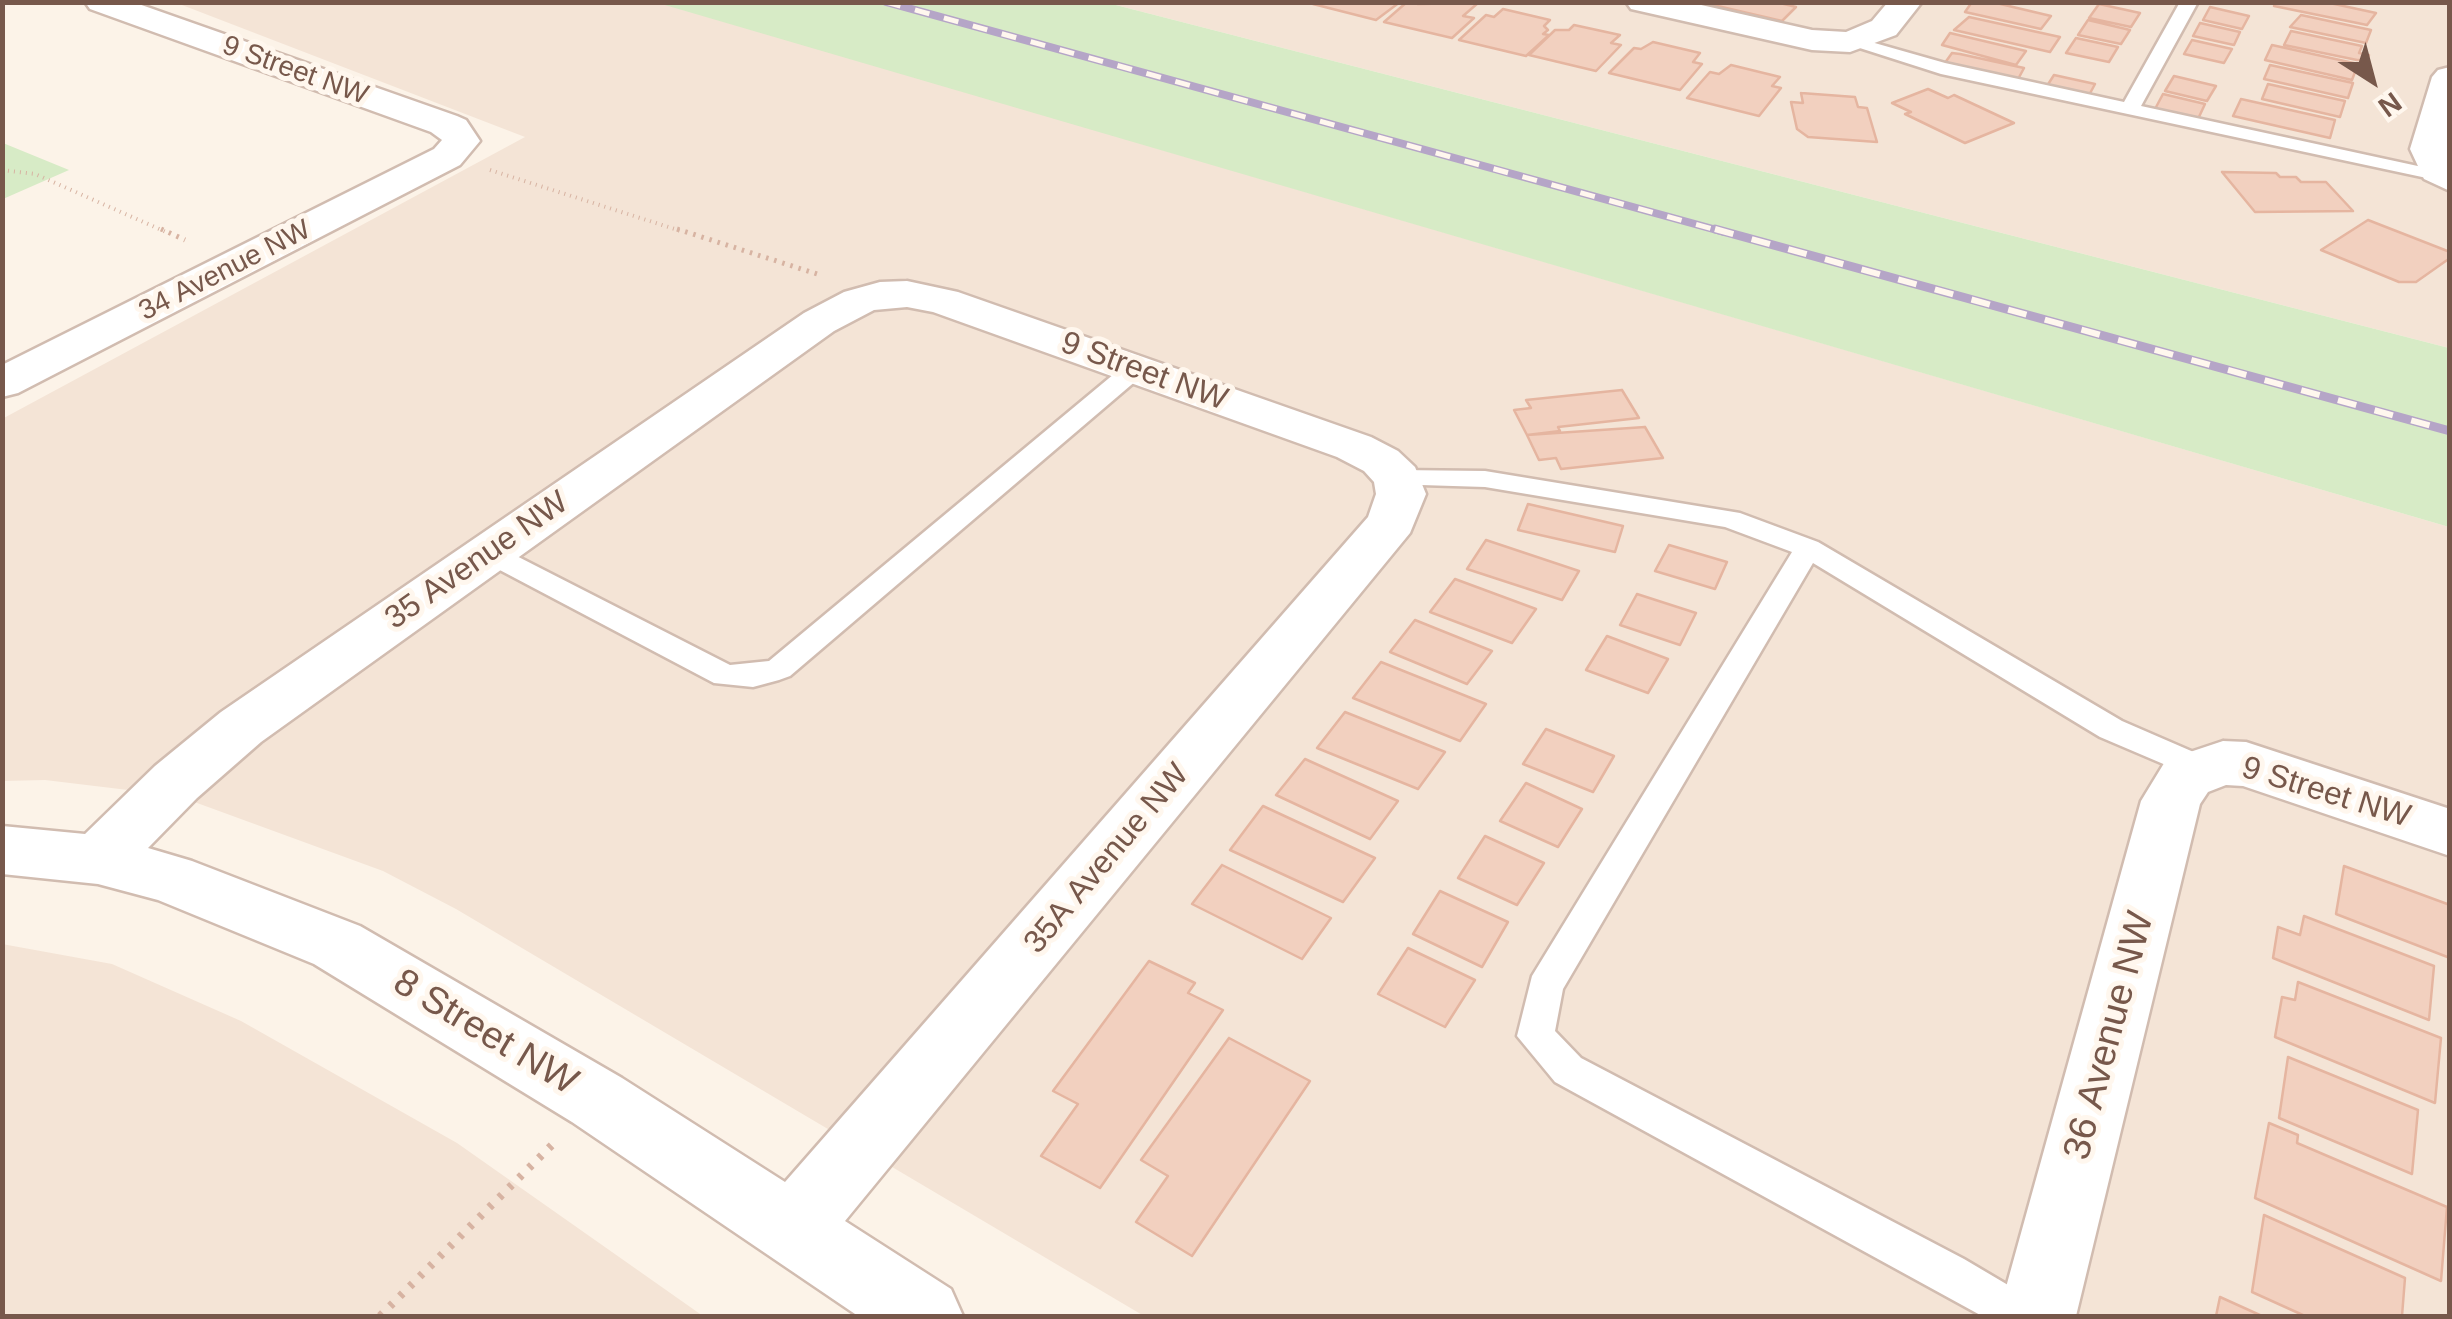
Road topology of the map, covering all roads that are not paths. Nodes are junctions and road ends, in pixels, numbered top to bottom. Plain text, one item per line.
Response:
1 (101, 2) edge
2 (1642, 2) edge
3 (1906, 2) edge
4 (2189, 2) edge
5 (1850, 42) junction
6 (2450, 77) edge
7 (2129, 110) junction
8 (447, 158) joint
9 (2448, 179) edge
10 (869, 298) joint
11 (1135, 369) junction
12 (2, 382) edge
13 (1398, 478) junction
14 (1808, 548) junction
15 (487, 552) junction
16 (2202, 768) junction
17 (2450, 833) edge
18 (2, 850) edge
19 (98, 860) junction
20 (791, 1230) junction
21 (924, 1316) edge
22 (2020, 1316) edge
23 (2037, 1316) edge

1 - 8 street, 9 Street NW
2 - 5 street
3 - 5 street
4 - 7 lane
5 - 7 lane
6 - 9 street
7 - 9 lane
8 - 12 street, 34 Avenue NW
10 - 11 street, 9 Street NW
10 - 15 street, 35 Avenue NW
11 - 13 street, 9 Street NW
11 - 15 lane
13 - 14 lane
13 - 20 street, 35A Avenue NW
14 - 16 lane
14 - 22 lane
15 - 19 street, 35 Avenue NW
16 - 17 street, 9 Street NW
16 - 23 street, 36 Avenue NW
18 - 19 street, 8 Street NW
19 - 20 street, 8 Street NW
20 - 21 street, 8 Street NW

